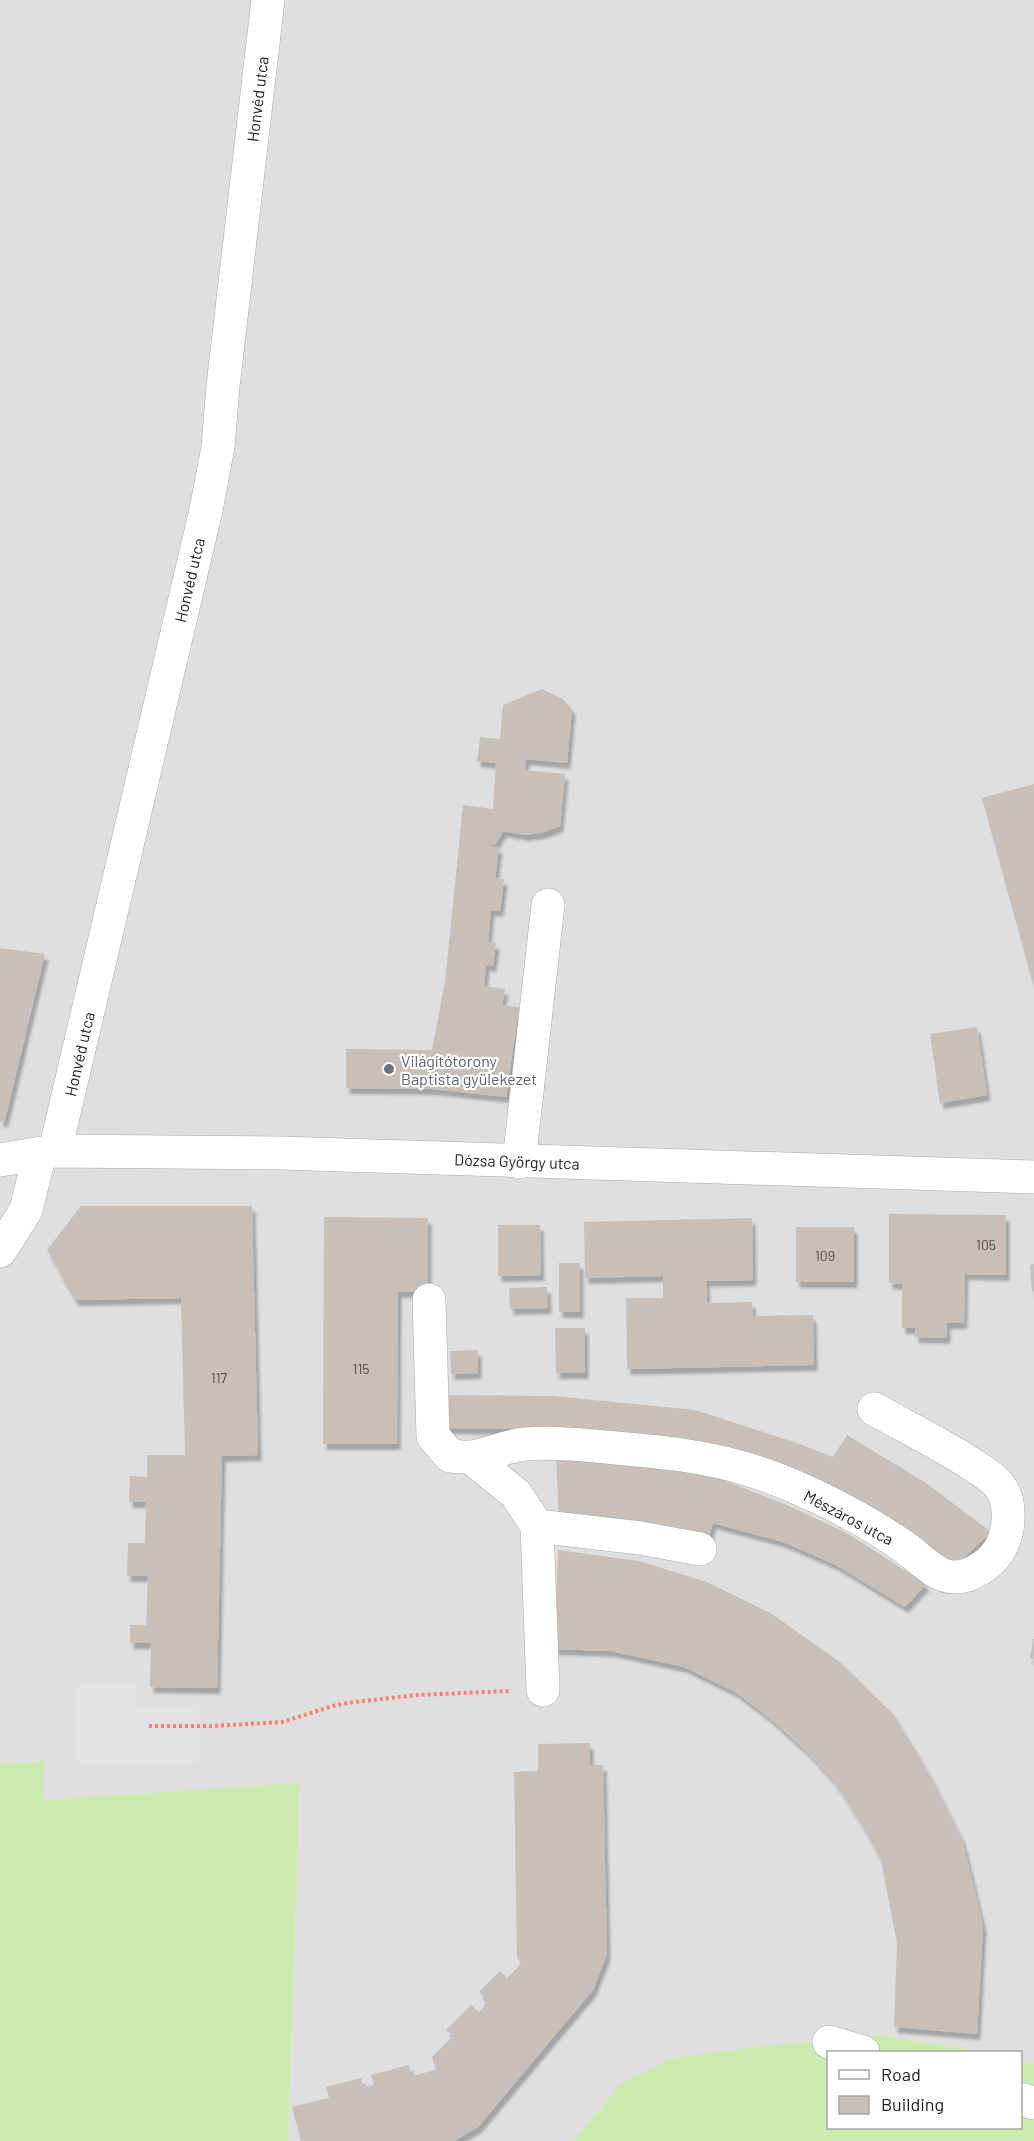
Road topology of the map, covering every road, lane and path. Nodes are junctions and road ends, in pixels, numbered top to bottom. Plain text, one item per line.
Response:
1 (268, 0) edge
2 (548, 905) dead end
3 (47, 1152) junction
4 (0, 1160) edge
5 (519, 1162) junction
6 (1034, 1177) edge
7 (0, 1251) edge
8 (429, 1300) dead end
9 (874, 1409) dead end
10 (470, 1457) junction
11 (537, 1526) junction
12 (700, 1549) dead end
13 (543, 1690) joint
14 (149, 1726) dead end
15 (829, 2042) dead end
16 (860, 2051) edge

1 - 3 street, Honvéd utca
2 - 5 street
3 - 4 street, Dózsa György utca
3 - 5 street, Dózsa György utca
3 - 7 street, Honvéd utca
5 - 6 street, Dózsa György utca
8 - 10 street
9 - 10 street, Mészáros utca
10 - 11 street
11 - 12 street
11 - 13 street
13 - 14 path
15 - 16 street

